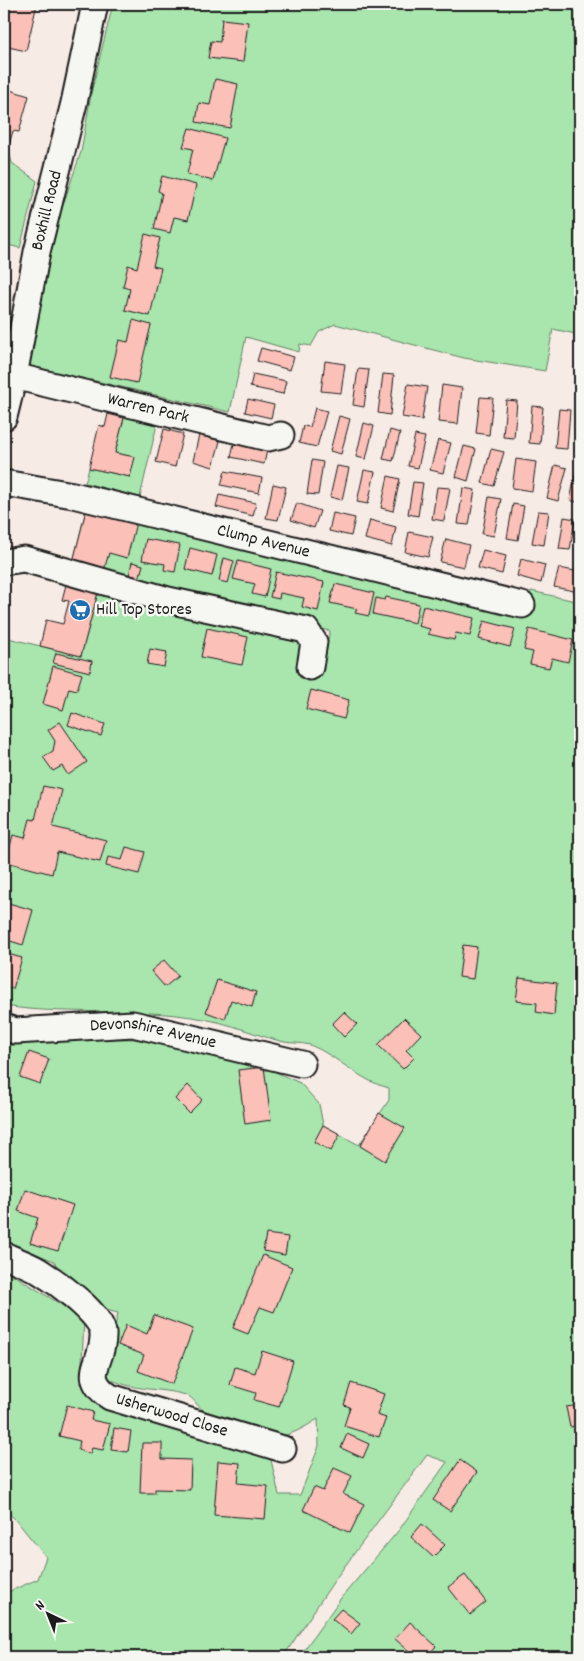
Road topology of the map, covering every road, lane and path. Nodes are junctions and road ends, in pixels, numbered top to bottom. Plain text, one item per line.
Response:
1 (95, 4) edge
2 (14, 376) junction
3 (4, 417) edge
4 (282, 436) dead end
5 (4, 483) edge
6 (4, 562) edge
7 (522, 605) dead end
8 (310, 667) dead end
9 (4, 1027) edge
10 (302, 1064) dead end
11 (4, 1255) edge
12 (283, 1449) dead end

1 - 2 street, Boxhill Road
2 - 3 street, Boxhill Road
2 - 4 street, Warren Park
5 - 7 street, Clump Avenue
6 - 8 street
9 - 10 street, Devonshire Avenue
11 - 12 street, Usherwood Close

